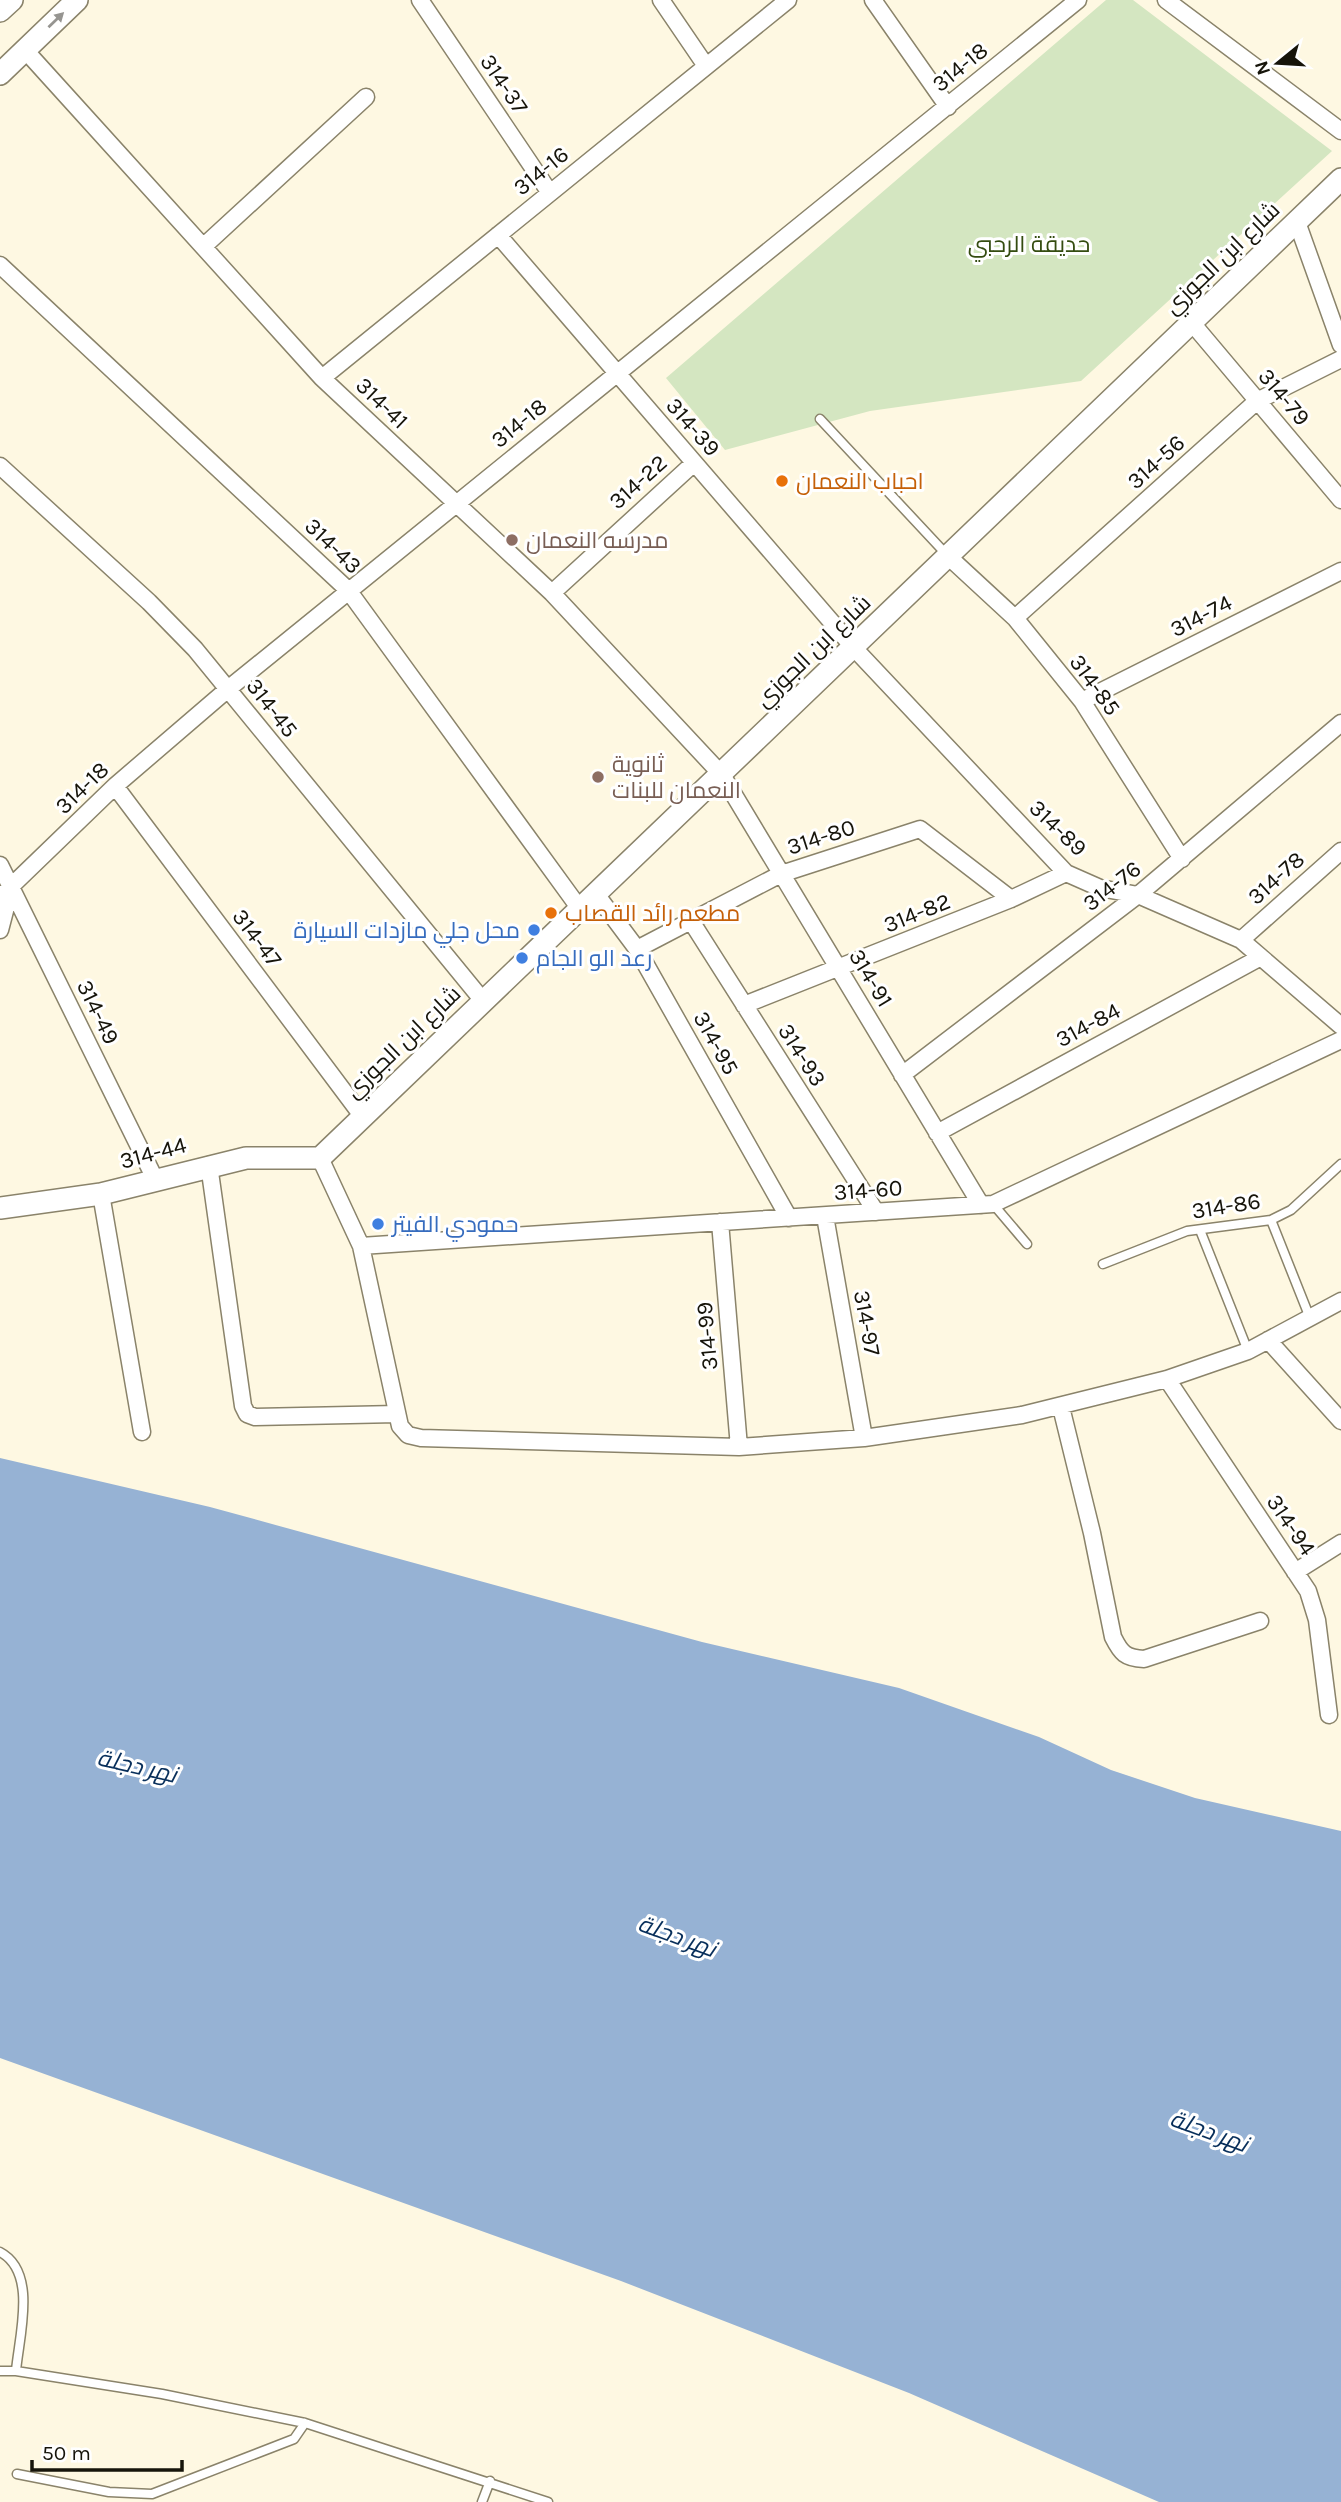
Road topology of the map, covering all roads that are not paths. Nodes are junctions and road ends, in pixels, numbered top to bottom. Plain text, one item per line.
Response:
1 (12, 0) edge
2 (77, 0) edge
3 (420, 0) edge
4 (662, 0) edge
5 (788, 0) edge
6 (873, 0) edge
7 (1078, 0) edge
8 (1166, 0) edge
9 (0, 11) edge
10 (25, 50) junction
11 (706, 66) junction
12 (0, 74) edge
13 (366, 97) dead end
14 (948, 107) junction
15 (1341, 131) edge
16 (1341, 179) edge
17 (550, 193) junction
18 (1297, 222) junction
19 (498, 235) junction
20 (204, 246) junction
21 (0, 265) edge
22 (1192, 323) junction
23 (1341, 345) edge
24 (1341, 359) edge
25 (617, 373) junction
26 (322, 378) junction
27 (1258, 401) junction
28 (820, 419) dead end
29 (694, 463) junction
30 (0, 466) edge
31 (1339, 493) edge
32 (455, 504) junction
33 (949, 557) junction
34 (1341, 571) edge
35 (348, 590) junction
36 (552, 593) junction
37 (1015, 618) junction
38 (854, 648) junction
39 (228, 689) junction
40 (1082, 701) junction
41 (1341, 723) edge
42 (722, 775) junction
43 (116, 786) junction
44 (1341, 850) edge
45 (1182, 859) junction
46 (0, 865) edge
47 (1066, 873) junction
48 (782, 874) junction
49 (6, 892) edge
50 (596, 894) junction
51 (1138, 895) junction
52 (1011, 900) junction
53 (580, 909) junction
54 (691, 921) junction
55 (0, 930) edge
56 (1241, 940) junction
57 (637, 949) junction
58 (1261, 957) junction
59 (839, 969) junction
60 (484, 1002) junction
61 (744, 1006) junction
62 (1341, 1026) edge
63 (1341, 1040) edge
64 (902, 1075) junction
65 (363, 1117) junction
66 (937, 1133) junction
67 (320, 1158) junction
68 (1341, 1164) edge
69 (209, 1165) junction
70 (155, 1179) junction
71 (102, 1194) junction
72 (987, 1205) junction
73 (0, 1208) edge
74 (876, 1212) junction
75 (825, 1216) junction
76 (789, 1218) junction
77 (1271, 1220) junction
78 (720, 1222) junction
79 (1200, 1230) junction
80 (1027, 1244) dead end
81 (361, 1246) junction
82 (1102, 1264) dead end
83 (1341, 1301) edge
84 (1311, 1318) junction
85 (1268, 1340) junction
86 (1248, 1351) junction
87 (1167, 1379) junction
88 (1061, 1407) junction
89 (397, 1414) junction
90 (1341, 1422) edge
91 (142, 1432) dead end
92 (864, 1438) junction
93 (739, 1447) junction
94 (1341, 1543) edge
95 (1295, 1572) junction
96 (1260, 1621) dead end
97 (1329, 1715) dead end
98 (0, 2252) edge
99 (0, 2371) edge
100 (16, 2371) junction
101 (305, 2423) junction
102 (16, 2474) dead end
103 (490, 2481) junction
104 (482, 2502) edge
105 (548, 2502) edge

1 - 9 street
10 -> 2 street
3 - 17 street, 314-37
4 - 11 street
5 - 11 street, 314-16
6 - 14 street
7 - 14 street, 314-18
8 - 15 street
10 - 12 street
10 - 20 street, 314-41
11 - 17 street, 314-16
13 - 20 street
14 - 25 street, 314-18
16 - 18 street, شارع ابن الجوزي
17 - 19 street, 314-16
18 - 22 street, شارع ابن الجوزي
18 - 23 street
19 - 25 street, 314-39
19 - 26 street, 314-16
20 - 26 street, 314-41
21 - 35 street, 314-43
22 - 27 street, 314-79
22 - 33 street, شارع ابن الجوزي
24 - 27 street, 314-56
25 - 29 street, 314-39
25 - 32 street, 314-18
26 - 32 street, 314-41
27 - 31 street, 314-79
27 - 37 street, 314-56
28 - 33 lane
29 - 36 street, 314-22
29 - 38 street, 314-39
30 - 39 street, 314-45
32 - 35 street, 314-18
32 - 36 street, 314-41
33 - 37 street, 314-85
33 - 38 street, شارع ابن الجوزي
34 - 40 street, 314-74
35 - 39 street, 314-18
35 - 53 street, 314-43
36 - 42 street, 314-41
37 - 40 street, 314-85
38 - 42 street, شارع ابن الجوزي
38 - 47 street, 314-89
39 - 43 street, 314-18
39 - 60 street, 314-45
40 - 45 street, 314-85
41 - 45 street, 314-76
42 - 48 street, 314-91
42 - 50 street, شارع ابن الجوزي
43 - 49 street, 314-18
43 - 65 street, 314-47
44 - 56 street, 314-78
45 - 51 street, 314-76
46 - 49 street, 314-49
47 - 51 street, 314-89
47 - 52 street, 314-82
48 - 52 street, 314-80
48 - 54 street, 314-80
48 - 59 street, 314-91
49 - 55 street
49 - 70 street, 314-49
50 - 53 street, شارع ابن الجوزي
50 - 57 street, 314-95
51 - 56 street, 314-89
51 - 64 street, 314-76
52 - 59 street, 314-82
53 - 60 street, شارع ابن الجوزي
54 - 57 street, 314-80
54 - 61 street, 314-93
56 - 58 street, 314-89
57 - 76 street, 314-95
58 - 62 street, 314-89
58 - 66 street, 314-84
59 - 61 street, 314-82
59 - 64 street, 314-91
60 - 65 street, شارع ابن الجوزي
61 - 74 street, 314-93
63 - 72 street, 314-60
64 - 66 street, 314-91
65 - 67 street, شارع ابن الجوزي
66 - 72 street, 314-91
67 - 69 street, 314-44
67 - 81 street
68 - 77 lane, 314-86
69 - 70 street, 314-44
69 - 89 street
70 - 71 street, 314-44
71 - 73 street, 314-44
71 - 91 street
72 - 74 street, 314-60
72 - 80 lane
74 - 75 street, 314-60
75 - 76 street, 314-60
75 - 92 street, 314-97
76 - 78 street, 314-60
77 - 79 lane, 314-86
77 - 84 lane
78 - 81 street, 314-60
78 - 93 street, 314-99
79 - 82 lane, 314-86
79 - 86 lane
81 - 89 street
83 - 84 street
84 - 85 street
85 - 86 street
85 - 90 street
86 - 87 street
87 - 88 street
87 - 95 street, 314-94
88 - 92 street
88 - 96 street
89 - 93 street
92 - 93 street
94 - 95 street
95 - 97 street, 314-94
98 - 100 lane
99 - 100 lane
100 - 101 lane
101 - 102 lane
101 - 103 lane
103 - 104 lane
103 - 105 lane

